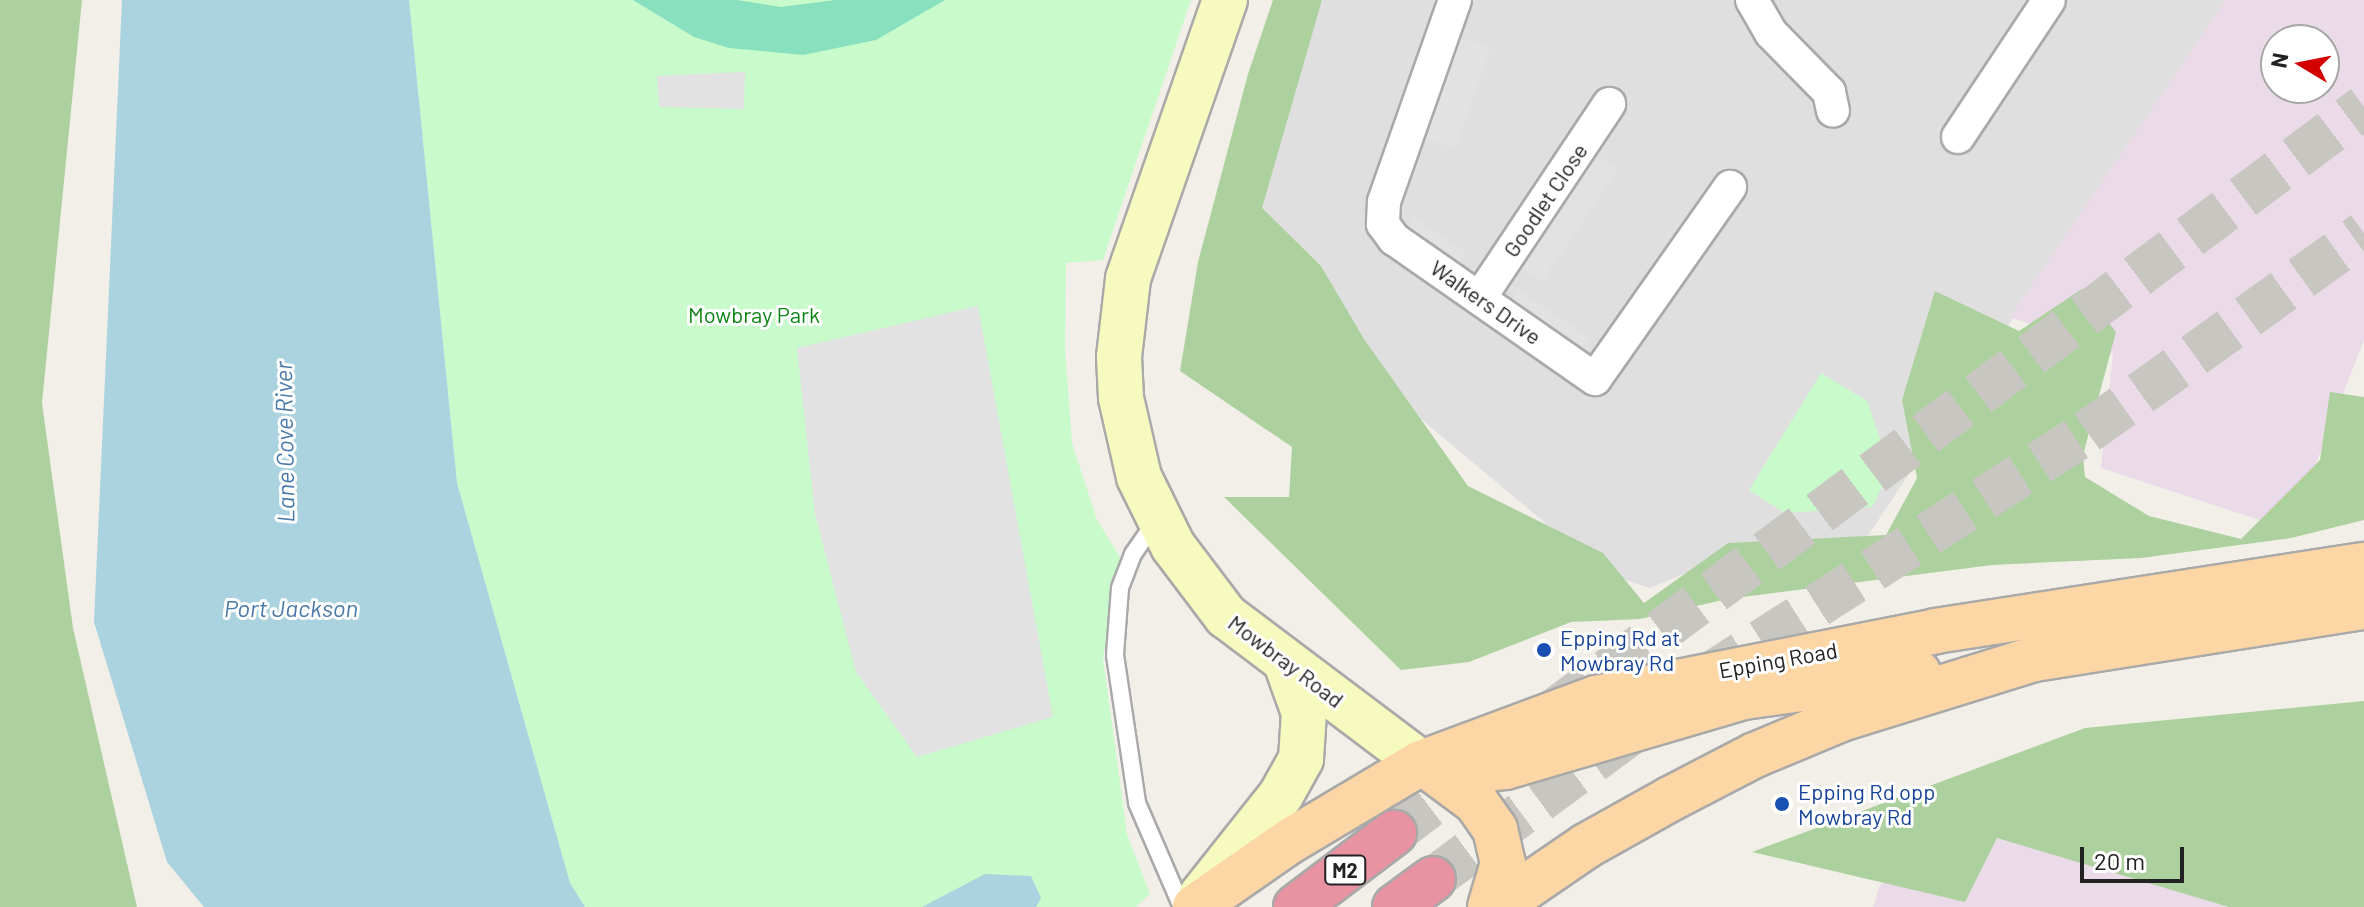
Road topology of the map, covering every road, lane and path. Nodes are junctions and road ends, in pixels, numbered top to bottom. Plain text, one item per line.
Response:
1 (1225, 0) edge
2 (1455, 0) edge
3 (1752, 0) edge
4 (2042, 3) edge
5 (1609, 104) dead end
6 (1833, 111) dead end
7 (1958, 137) dead end
8 (1730, 187) dead end
9 (1481, 296) junction
10 (1157, 519) junction
11 (2364, 565) edge
12 (2364, 607) edge
13 (2034, 659) junction
14 (1286, 663) junction
15 (1429, 768) junction
16 (1394, 833) tunnel mouth
17 (1433, 879) tunnel mouth
18 (1182, 907) edge
19 (1194, 907) edge
20 (1296, 907) edge
21 (1395, 907) edge
22 (1490, 907) edge
23 (1497, 907) edge

1 - 10 main road, Mowbray Road
2 - 9 street, Walkers Drive
3 - 6 street
4 - 7 street
5 - 9 street, Goodlet Close
8 - 9 street, Walkers Drive
10 - 14 main road, Mowbray Road
10 - 18 lane
11 - 15 main road, Epping Road
12 - 13 main road
13 - 15 main road
13 - 23 main road
14 - 15 main road, Mowbray Road
14 - 19 main road
15 - 19 main road, Epping Road
15 - 22 main road, Mowbray Road
16 - 20 highway, M2
17 - 21 highway

